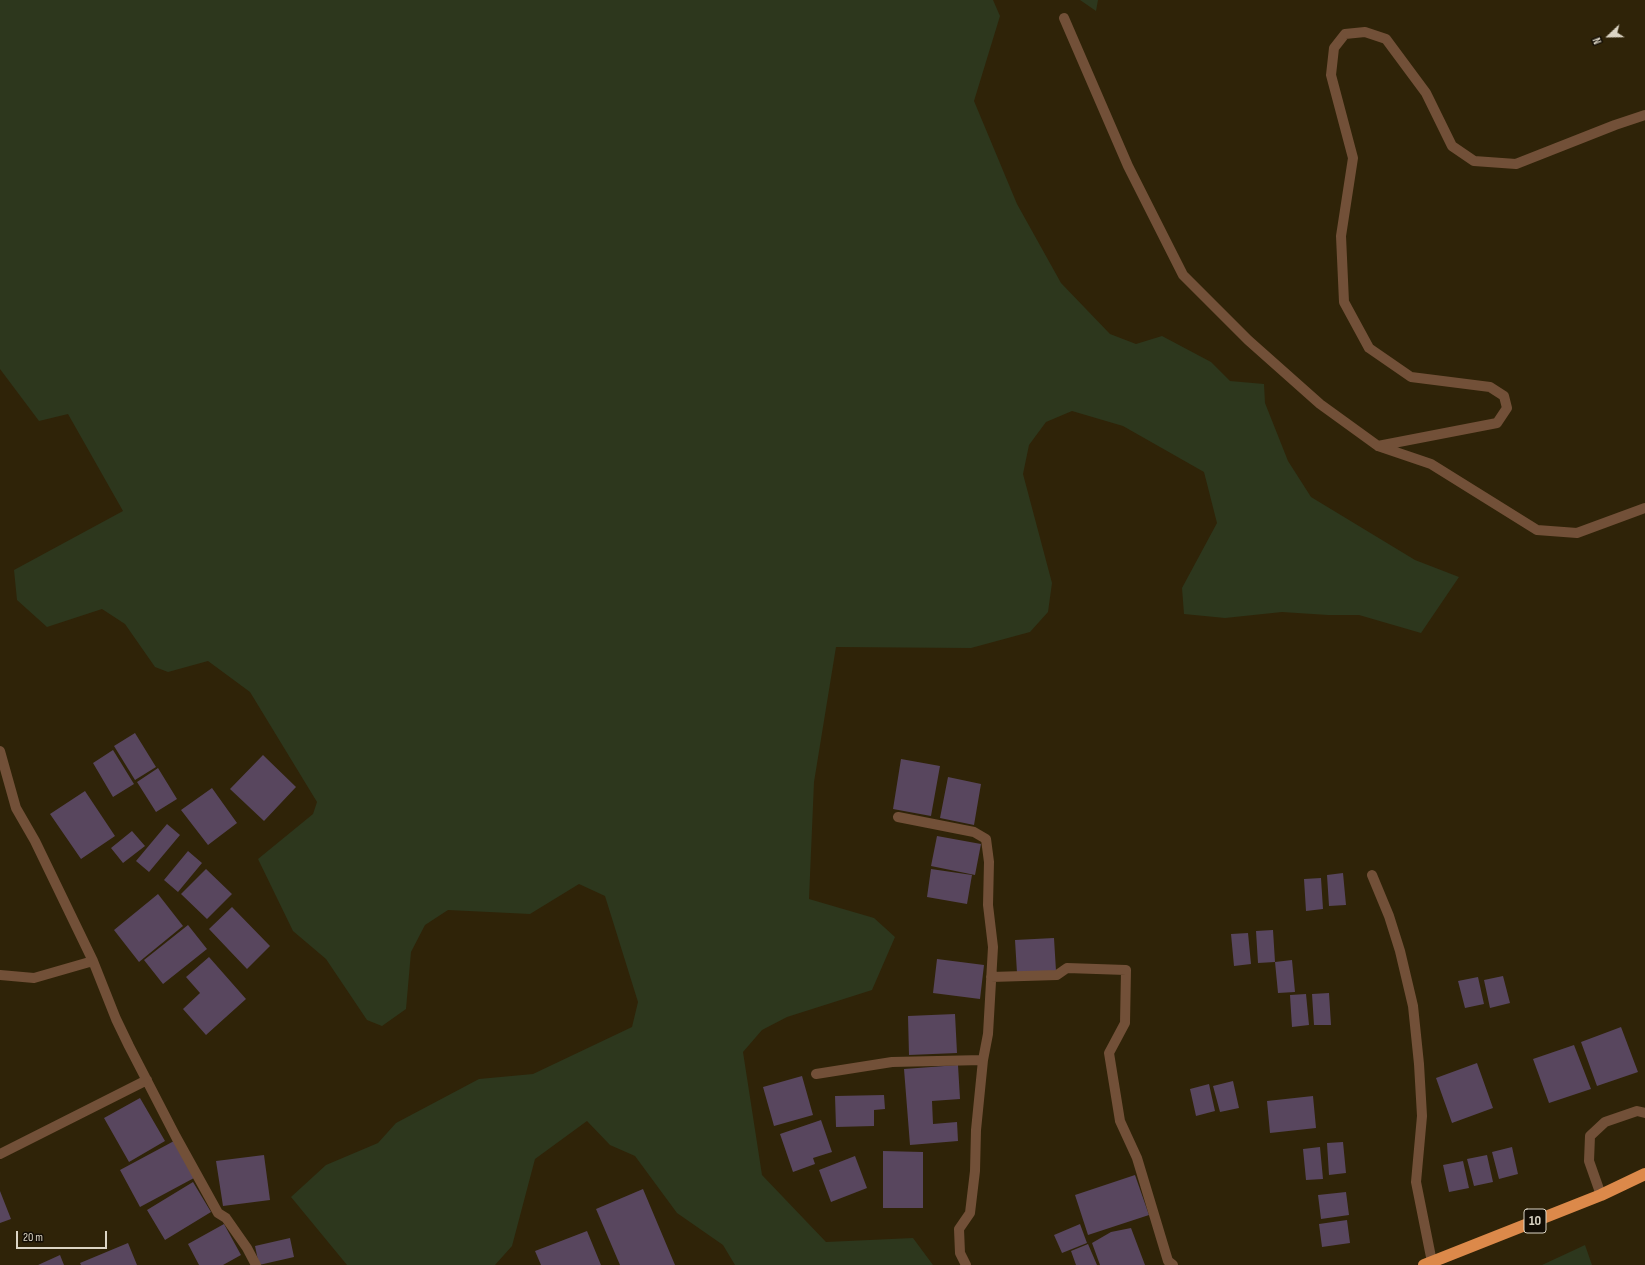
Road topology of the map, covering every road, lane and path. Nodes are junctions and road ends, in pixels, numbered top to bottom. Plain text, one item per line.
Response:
1 (1064, 18) dead end
2 (1645, 115) edge
3 (1378, 446) junction
4 (1645, 508) edge
5 (0, 751) edge
6 (898, 817) dead end
7 (1372, 875) dead end
8 (93, 961) junction
9 (0, 975) edge
10 (991, 976) junction
11 (983, 1060) junction
12 (816, 1074) dead end
13 (147, 1080) junction
14 (1645, 1113) edge
15 (0, 1154) edge
16 (1645, 1174) edge
17 (1601, 1195) junction
18 (1428, 1263) edge
19 (256, 1265) edge
20 (966, 1265) edge
21 (1173, 1265) edge

1 - 3 street
2 - 3 street
3 - 4 street
5 - 8 street
6 - 10 street
7 - 18 street
8 - 9 street
8 - 13 street
10 - 11 street
10 - 21 street
11 - 12 street
11 - 20 street
13 - 15 street
13 - 19 street
14 - 17 street
16 - 17 highway, 10
17 - 18 highway, 10

